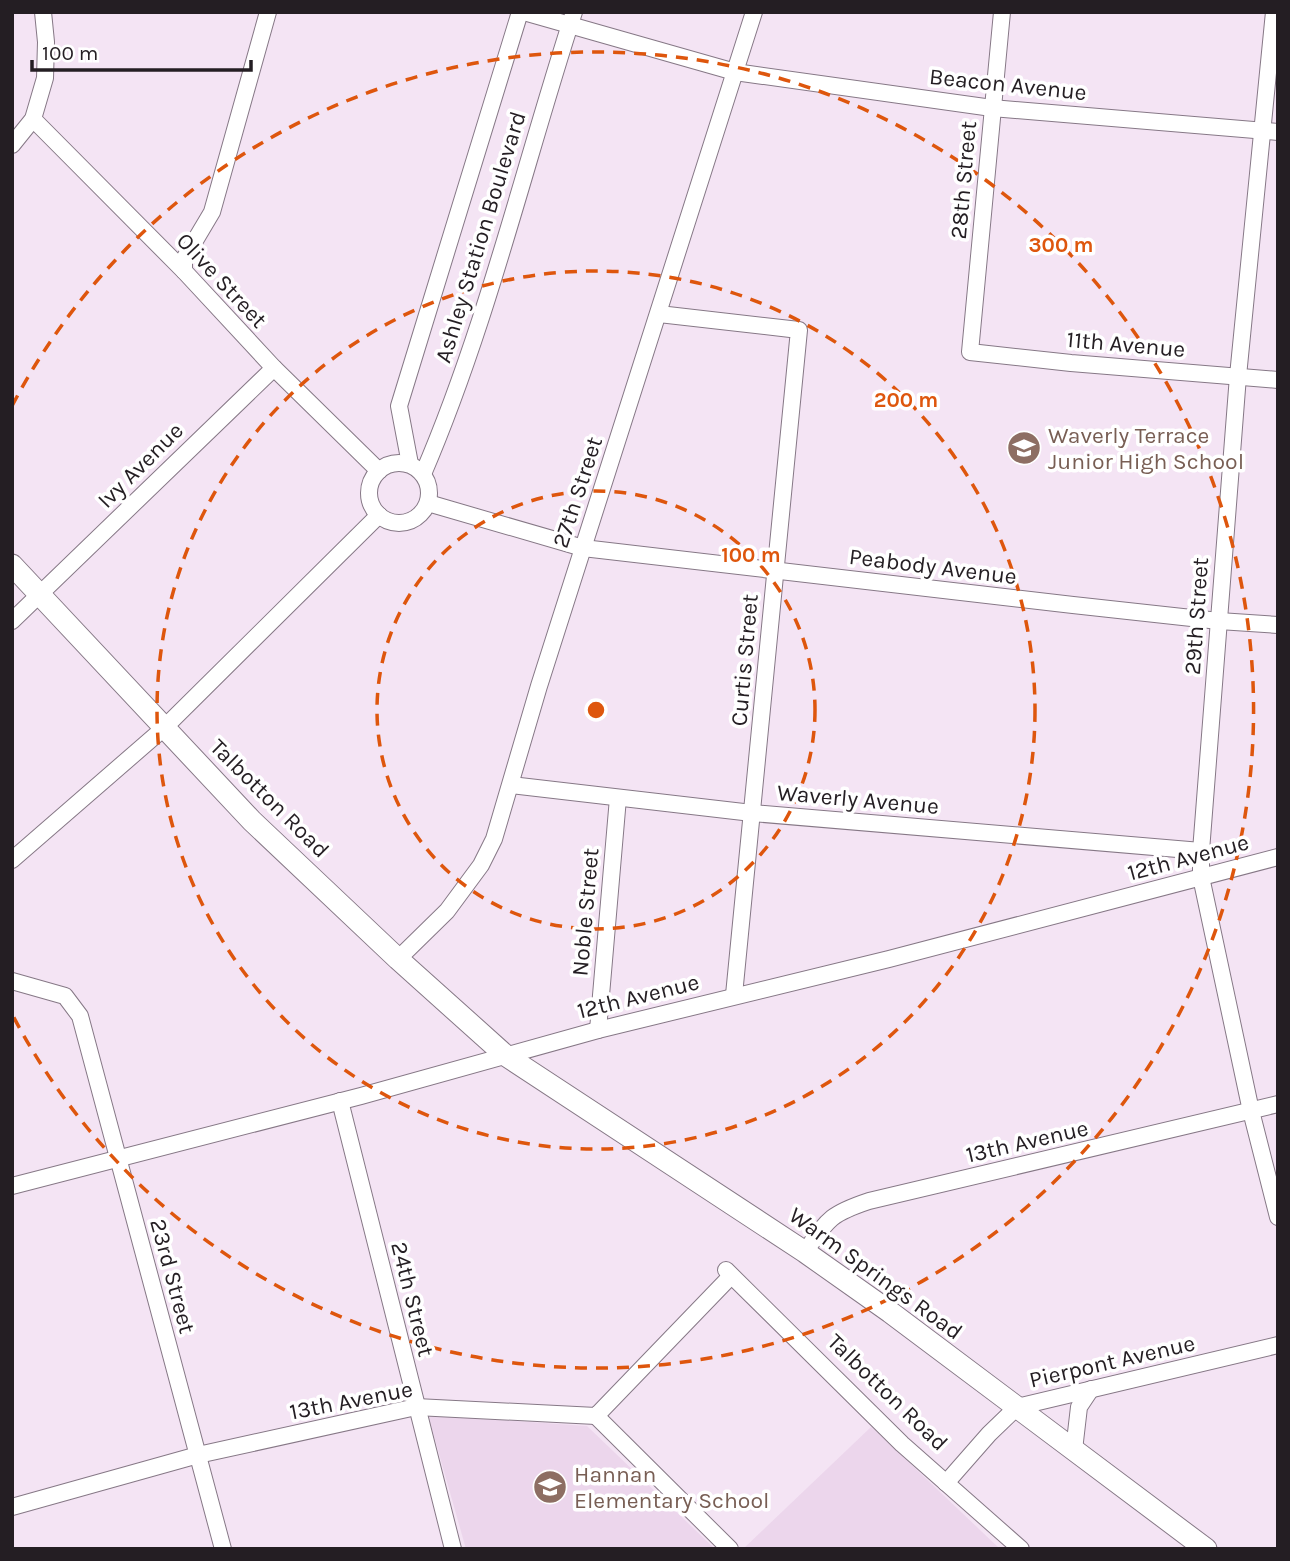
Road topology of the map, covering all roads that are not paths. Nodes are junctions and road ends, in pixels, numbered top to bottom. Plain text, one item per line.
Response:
1 (43, 12) edge
2 (268, 12) edge
3 (522, 12) edge
4 (754, 12) edge
5 (1002, 12) edge
6 (1274, 12) edge
7 (572, 19) edge
8 (736, 72) junction
9 (992, 108) junction
10 (33, 120) junction
11 (1261, 129) junction
12 (1278, 131) edge
13 (12, 145) edge
14 (184, 271) junction
15 (659, 314) junction
16 (970, 352) joint
17 (274, 368) junction
18 (1238, 376) junction
19 (1278, 380) edge
20 (416, 469) junction
21 (379, 471) junction
22 (428, 503) junction
23 (379, 516) junction
24 (583, 548) junction
25 (12, 565) edge
26 (775, 570) junction
27 (40, 595) junction
28 (12, 621) edge
29 (1219, 621) junction
30 (1278, 625) edge
31 (164, 728) junction
32 (511, 785) junction
33 (618, 798) junction
34 (752, 813) junction
35 (1201, 851) junction
36 (1278, 857) edge
37 (12, 860) edge
38 (1201, 877) junction
39 (398, 959) junction
40 (12, 981) edge
41 (734, 995) junction
42 (598, 1030) junction
43 (505, 1055) junction
44 (340, 1101) junction
45 (1278, 1104) edge
46 (1251, 1111) junction
47 (118, 1158) junction
48 (12, 1186) edge
49 (1278, 1217) edge
50 (805, 1252) junction
51 (1278, 1345) edge
52 (1091, 1389) junction
53 (416, 1407) junction
54 (1017, 1407) junction
55 (596, 1416) junction
56 (1074, 1450) junction
57 (198, 1455) junction
58 (946, 1483) junction
59 (12, 1507) edge
60 (223, 1549) edge
61 (453, 1549) edge
62 (730, 1549) edge
63 (1021, 1549) edge
64 (1206, 1549) edge

1 - 10 street
2 - 14 street
3 - 7 street, Beacon Avenue
3 - 20 street, Ashley Station Boulevard
4 - 8 street, 27th Street
5 - 9 street, 28th Street
6 - 11 street, 29th Street
7 - 8 street, Beacon Avenue
7 - 20 street, Ashley Station Boulevard
8 - 9 street, Beacon Avenue
8 - 15 street, 27th Street
9 - 11 street, Beacon Avenue
9 - 16 street, 28th Street
10 - 13 street
10 - 14 street, Olive Street
11 - 12 street, Beacon Avenue
11 - 18 street, 29th Street
14 - 17 street, Olive Street
15 - 24 street, 27th Street
15 - 26 street, Curtis Street
16 - 18 street, 11th Avenue
17 - 21 street, Olive Street
17 - 27 street, Ivy Avenue
18 - 19 street, 11th Avenue
18 - 29 street, 29th Street
20 - 21 street
20 - 22 street
21 - 23 street
22 - 23 street
22 - 24 street
23 - 31 street
24 - 26 street, Peabody Avenue
24 - 32 street, 27th Street
25 - 27 main road, Talbotton Road
26 - 29 street, Peabody Avenue
26 - 34 street, Curtis Street
27 - 28 street
27 - 31 main road, Talbotton Road
29 - 30 street, Peabody Avenue
29 - 35 street, 29th Street
31 - 37 street
31 - 39 main road, Talbotton Road
32 - 33 street, Waverly Avenue
32 - 39 street, 27th Street
33 - 34 street, Waverly Avenue
33 - 42 street, Noble Street
34 - 35 street, Waverly Avenue
34 - 41 street, Curtis Street
35 - 38 street, 29th Street
36 - 38 street, 12th Avenue
38 - 41 street, 12th Avenue
38 - 46 street, 29th Street
39 - 43 main road, Talbotton Road
40 - 47 street, 23rd Street
41 - 42 street, 12th Avenue
42 - 43 street, 12th Avenue
43 - 44 street, 12th Avenue
43 - 50 main road, Warm Springs Road
44 - 47 street, 12th Avenue
44 - 53 street, 24th Street
45 - 46 street, 13th Avenue
46 - 49 street, 29th Street
46 - 50 street, 13th Avenue
47 - 48 street, 12th Avenue
47 - 57 street, 23rd Street
50 - 54 main road, Warm Springs Road
51 - 52 street, Pierpont Avenue
52 - 54 street, Pierpont Avenue
52 - 56 street
53 - 55 street, 13th Avenue
53 - 57 street, 13th Avenue
53 - 61 street, 24th Street
54 - 56 main road, Warm Springs Road
54 - 58 street, Pierpont Avenue
55 - 58 street, Talbotton Road
55 - 62 street
56 - 64 main road, Warm Springs Road
57 - 59 street, 13th Avenue
57 - 60 street, 23rd Street
58 - 63 street, Talbotton Road

